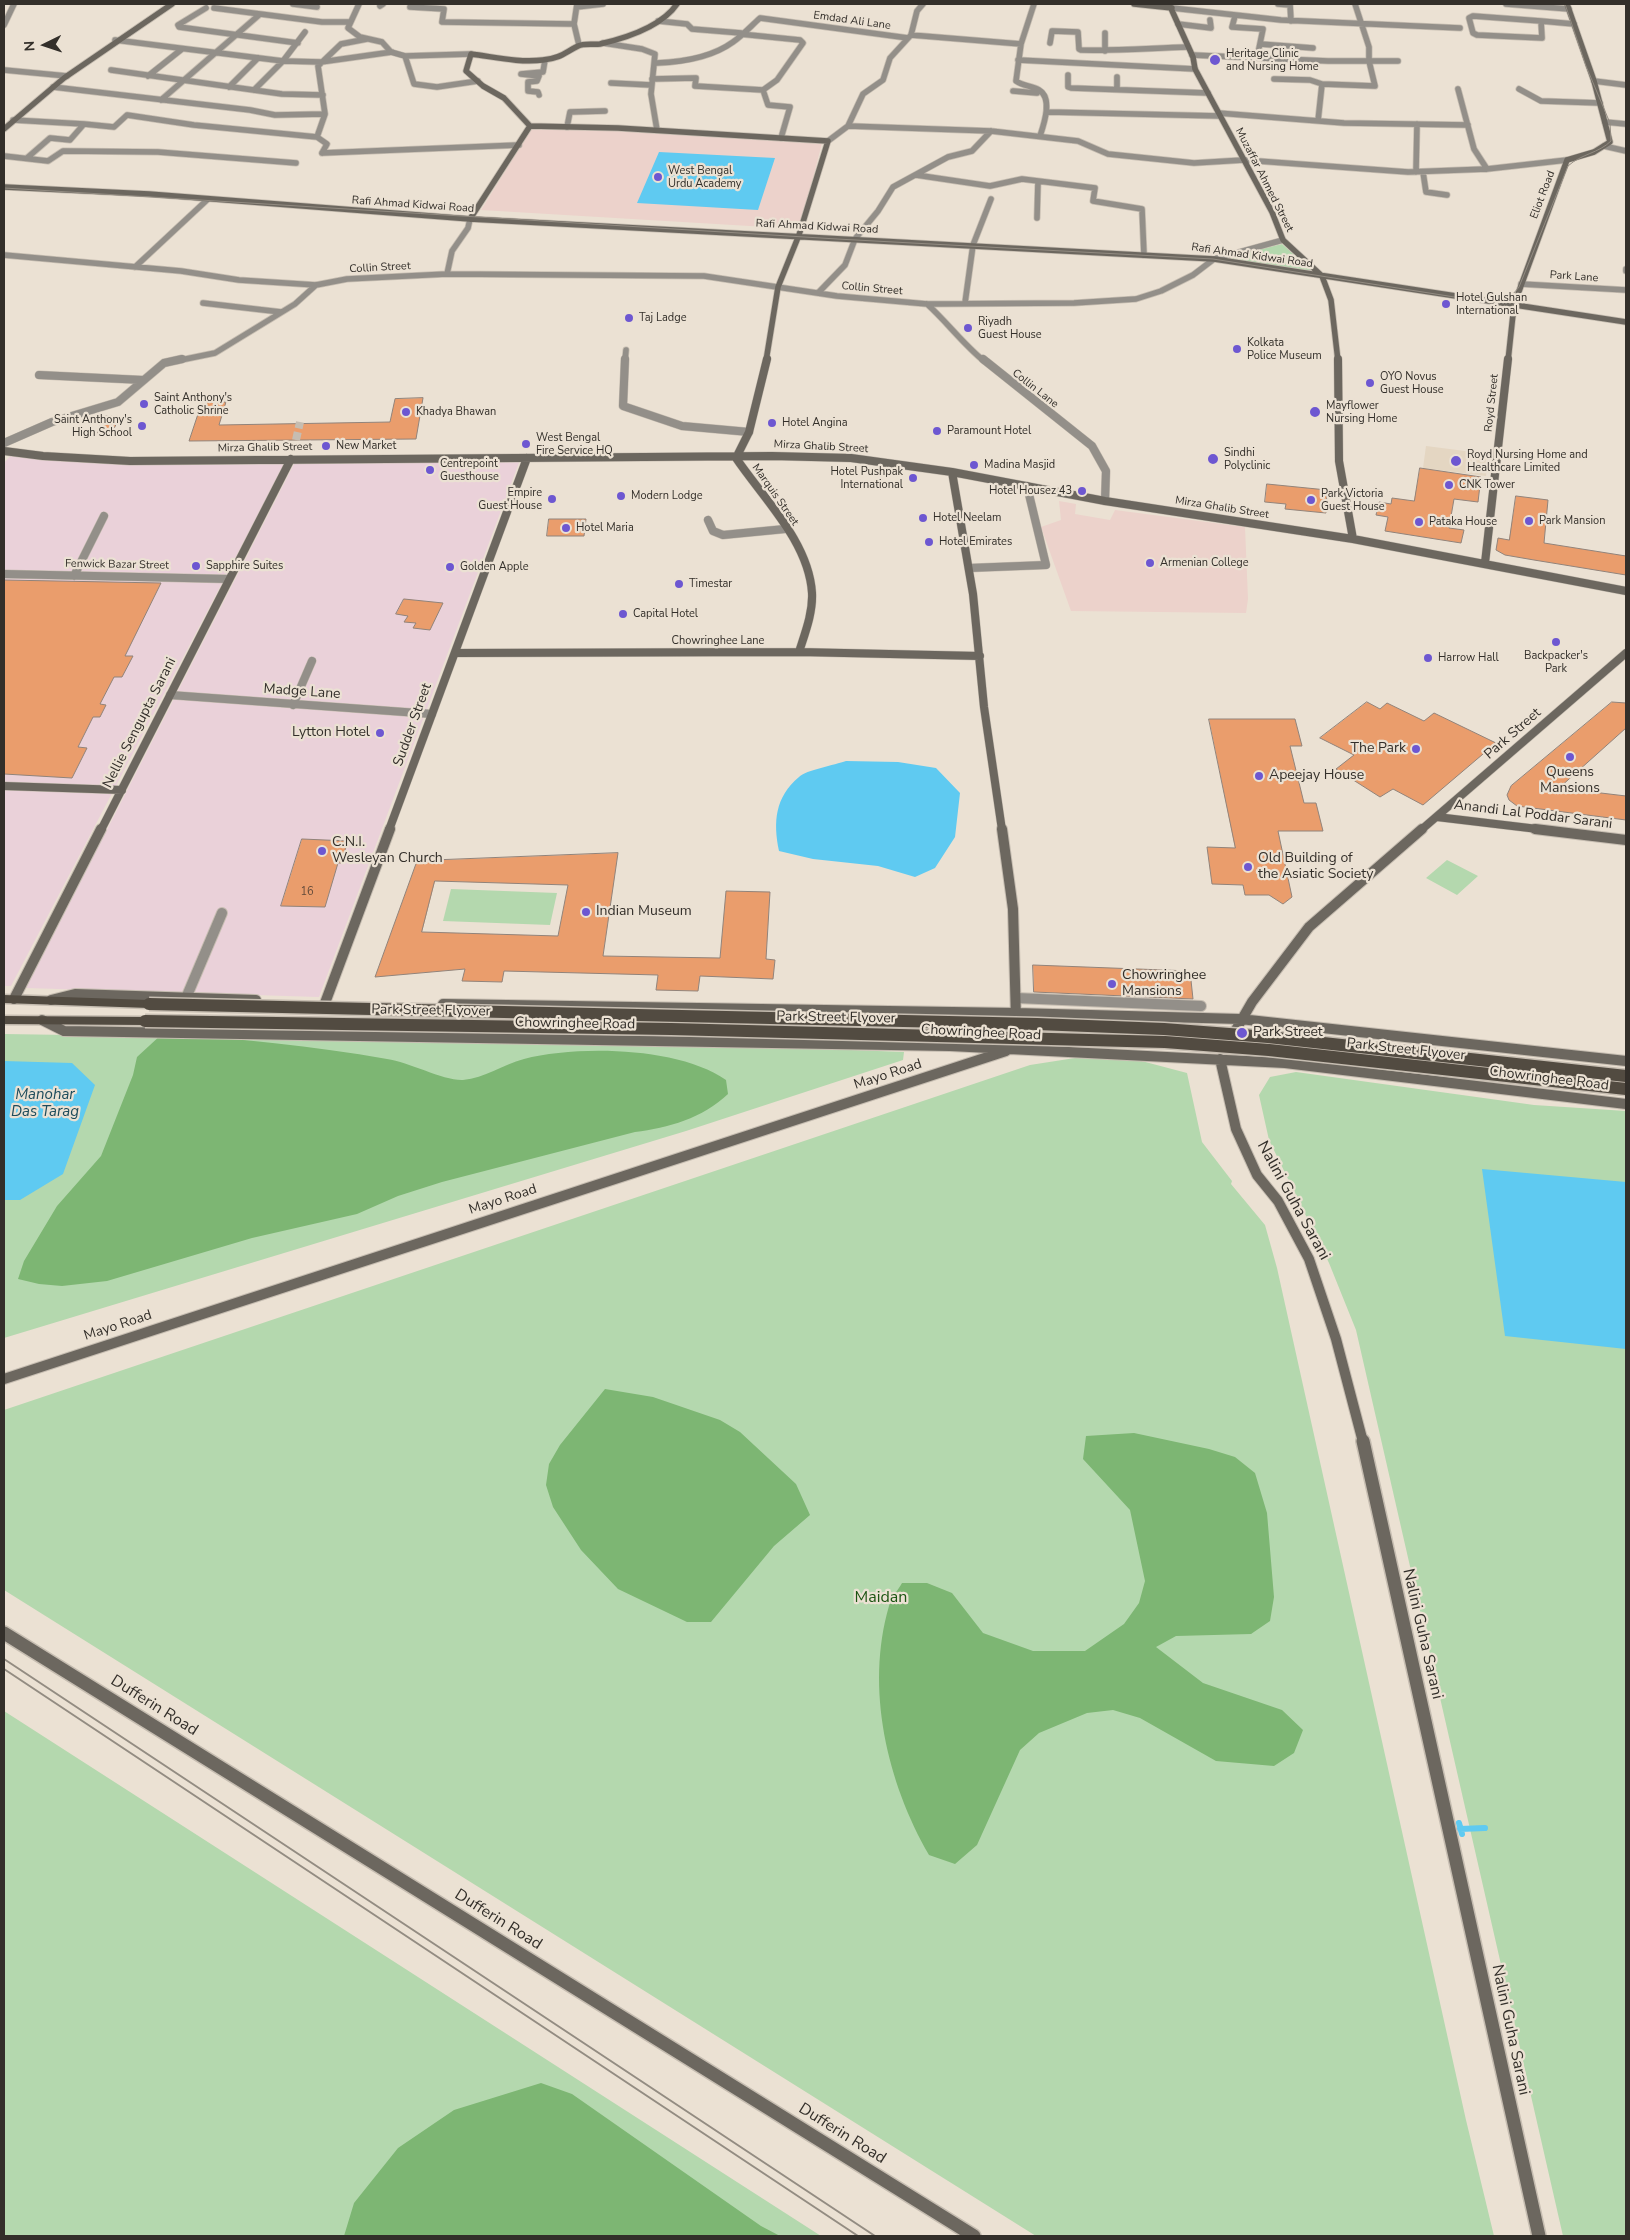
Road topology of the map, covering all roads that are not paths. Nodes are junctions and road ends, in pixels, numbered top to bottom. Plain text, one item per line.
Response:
1 (14, 4) edge
2 (172, 4) edge
3 (218, 4) edge
4 (293, 4) edge
5 (360, 4) edge
6 (603, 4) edge
7 (677, 4) edge
8 (923, 4) edge
9 (1034, 4) edge
10 (1134, 4) edge
11 (1278, 4) edge
12 (1355, 4) edge
13 (1506, 4) edge
14 (1290, 5) edge
15 (411, 6) edge
16 (577, 6) edge
17 (1170, 6) edge
18 (1568, 6) edge
19 (206, 8) dead end
20 (407, 14) dead end
21 (259, 15) junction
22 (1236, 16) junction
23 (304, 20) junction
24 (1210, 20) dead end
25 (658, 21) junction
26 (1291, 21) junction
27 (1541, 21) junction
28 (350, 22) junction
29 (574, 24) junction
30 (1178, 24) junction
31 (1363, 24) junction
32 (1574, 24) junction
33 (4, 26) edge
34 (1460, 28) dead end
35 (305, 32) dead end
36 (1105, 33) dead end
37 (235, 34) junction
38 (740, 34) junction
39 (910, 36) junction
40 (368, 39) junction
41 (115, 40) junction
42 (603, 43) junction
43 (1050, 43) dead end
44 (298, 44) junction
45 (384, 44) junction
46 (396, 44) dead end
47 (1021, 44) junction
48 (1260, 44) junction
49 (579, 46) junction
50 (1188, 47) junction
51 (182, 49) junction
52 (336, 49) junction
53 (1105, 51) junction
54 (392, 52) junction
55 (218, 53) junction
56 (471, 54) junction
57 (1192, 55) junction
58 (405, 56) junction
59 (258, 58) junction
60 (1256, 58) junction
61 (544, 60) junction
62 (1018, 60) junction
63 (283, 61) junction
64 (1312, 61) junction
65 (1369, 61) junction
66 (1398, 61) dead end
67 (322, 62) junction
68 (657, 63) junction
69 (1195, 68) junction
70 (4, 70) edge
71 (111, 70) dead end
72 (1068, 75) dead end
73 (67, 76) junction
74 (148, 76) junction
75 (1117, 77) dead end
76 (1274, 79) dead end
77 (186, 81) junction
78 (478, 81) junction
79 (1594, 81) junction
80 (652, 82) junction
81 (611, 83) dead end
82 (1322, 84) junction
83 (1626, 85) edge
84 (229, 86) junction
85 (53, 87) junction
86 (1117, 89) junction
87 (1519, 89) dead end
88 (254, 90) junction
89 (763, 90) junction
90 (1458, 90) dead end
91 (1013, 91) dead end
92 (1208, 93) junction
93 (323, 94) junction
94 (1044, 94) junction
95 (539, 95) dead end
96 (161, 100) junction
97 (1600, 104) junction
98 (604, 111) dead end
99 (1048, 112) junction
100 (325, 114) junction
101 (1219, 114) junction
102 (13, 120) junction
103 (1318, 122) junction
104 (1605, 122) junction
105 (84, 124) junction
106 (1417, 124) junction
107 (1626, 124) edge
108 (1468, 125) junction
109 (530, 126) junction
110 (848, 126) junction
111 (567, 127) junction
112 (4, 128) edge
113 (657, 130) junction
114 (991, 131) junction
115 (317, 136) junction
116 (1040, 136) junction
117 (781, 138) junction
118 (828, 141) junction
119 (520, 145) junction
120 (1604, 146) junction
121 (1626, 151) edge
122 (4, 156) edge
123 (27, 158) junction
124 (1244, 160) junction
125 (1567, 160) junction
126 (296, 163) dead end
127 (1487, 169) junction
128 (1419, 172) junction
129 (916, 175) junction
130 (1038, 181) junction
131 (4, 187) edge
132 (1447, 195) dead end
133 (990, 199) dead end
134 (208, 200) junction
135 (1037, 218) dead end
136 (470, 219) junction
137 (799, 236) junction
138 (855, 239) junction
139 (1283, 240) junction
140 (973, 245) junction
141 (4, 255) edge
142 (1144, 255) junction
143 (1214, 259) junction
144 (135, 267) junction
145 (447, 274) junction
146 (1322, 276) junction
147 (1520, 284) junction
148 (316, 285) junction
149 (778, 287) junction
150 (1626, 290) edge
151 (818, 293) junction
152 (203, 303) dead end
153 (965, 303) junction
154 (927, 304) junction
155 (1514, 305) junction
156 (281, 312) junction
157 (1626, 322) edge
158 (626, 350) dead end
159 (39, 376) dead end
160 (143, 380) junction
161 (749, 432) junction
162 (4, 443) edge
163 (7, 451) edge
164 (4, 458) edge
165 (527, 458) junction
166 (736, 458) junction
167 (291, 459) junction
168 (952, 472) junction
169 (1027, 486) junction
170 (1105, 501) junction
171 (104, 516) dead end
172 (708, 520) dead end
173 (785, 529) junction
174 (1353, 539) junction
175 (1485, 564) junction
176 (969, 568) junction
177 (4, 574) edge
178 (74, 576) junction
179 (229, 579) junction
180 (1626, 591) edge
181 (799, 652) junction
182 (455, 653) junction
183 (1626, 653) edge
184 (980, 656) junction
185 (312, 661) dead end
186 (170, 695) junction
187 (293, 705) junction
188 (432, 714) junction
189 (4, 786) edge
190 (122, 790) junction
191 (1437, 817) junction
192 (1626, 840) edge
193 (222, 914) dead end
194 (186, 998) junction
195 (1016, 998) junction
196 (9, 999) edge
197 (48, 1000) junction
198 (325, 1003) junction
199 (1201, 1006) dead end
200 (1016, 1013) junction
201 (1240, 1019) junction
202 (4, 1020) edge
203 (42, 1020) junction
204 (1012, 1049) junction
205 (1220, 1059) junction
206 (1626, 1061) edge
207 (1626, 1076) edge
208 (1626, 1089) edge
209 (1626, 1104) edge
210 (4, 1378) edge
211 (4, 1633) edge
212 (974, 2236) edge
213 (1539, 2236) edge

1 - 33 street
2 - 41 main road
3 - 21 street
4 - 23 street
5 - 28 street
6 - 16 street
7 - 25 main road
8 - 39 street
9 - 47 street
10 - 17 main road
11 - 14 street
12 - 31 street
13 - 18 street
14 - 26 street
15 - 20 street
15 - 29 street
16 - 29 street
17 - 22 street
17 - 30 main road, Muzaffar Ahmed Street
18 - 32 main road
19 - 37 street
21 - 23 street
21 - 37 street
22 - 26 street
22 - 48 street
23 - 28 street
24 - 30 street
25 - 38 street
25 - 42 main road
26 - 31 street
27 - 27 street
27 - 32 street
28 - 40 street
29 - 49 street
30 - 50 main road, Muzaffar Ahmed Street
31 - 34 street
31 - 65 street
32 - 79 main road
35 - 44 street
36 - 53 street
37 - 44 street
37 - 55 street
38 - 39 street, Emdad Ali Lane
38 - 68 street, Emdad Ali Lane
38 - 89 street
39 - 47 street, Emdad Ali Lane
39 - 110 street
40 - 45 street
40 - 52 street
41 - 51 street
41 - 73 main road
42 - 49 main road
42 - 68 street
43 - 53 street
44 - 63 street
45 - 46 street
45 - 52 street
45 - 54 street
47 - 62 street
48 - 60 street
48 - 64 street
49 - 61 main road
50 - 53 street
50 - 57 main road, Muzaffar Ahmed Street
51 - 55 street
51 - 74 street
52 - 67 street
54 - 58 street
54 - 67 street
55 - 59 street
55 - 77 street
56 - 58 street
56 - 61 main road
56 - 78 main road
57 - 60 street
57 - 69 main road, Muzaffar Ahmed Street
58 - 78 street
59 - 63 street
59 - 84 street
60 - 64 street
61 - 95 street
62 - 69 street
62 - 94 street
63 - 67 street
63 - 88 street
64 - 65 street
65 - 66 street
65 - 82 street
67 - 93 street
68 - 80 street
69 - 92 main road, Muzaffar Ahmed Street
70 - 73 street
71 - 74 street
72 - 86 street
73 - 85 main road
74 - 77 street
75 - 86 street
76 - 82 street
77 - 84 street
77 - 96 street
78 - 109 main road
79 - 83 street
79 - 97 main road
80 - 81 street
80 - 89 street
80 - 113 street
82 - 103 street
84 - 88 street
85 - 96 street
85 - 102 main road
86 - 92 street
87 - 97 street
88 - 93 street
89 - 117 street
90 - 108 street
91 - 94 street
92 - 101 main road, Muzaffar Ahmed Street
93 - 100 street
94 - 99 street
96 - 100 street
97 - 104 main road
98 - 111 street
99 - 101 street
99 - 116 street
100 - 115 street
101 - 103 street
101 - 124 main road, Muzaffar Ahmed Street
102 - 105 street
102 - 112 main road
103 - 106 street
104 - 107 street
104 - 120 main road
105 - 115 street
105 - 123 street
106 - 108 street
106 - 128 street
108 - 127 street
109 - 111 main road
109 - 119 main road
110 - 114 street
110 - 118 street
111 - 113 main road
113 - 117 main road
114 - 116 street
114 - 129 street
115 - 119 street
116 - 124 street
117 - 118 main road
118 - 137 main road, Marquis Street
119 - 136 main road
120 - 121 street
120 - 125 main road, Eliot Road
122 - 123 street
123 - 126 street
124 - 128 street
124 - 139 main road, Muzaffar Ahmed Street
125 - 127 street
125 - 147 main road, Eliot Road
127 - 128 street
128 - 132 street
129 - 130 street
129 - 138 street
130 - 135 street
130 - 142 street
131 - 134 main road, Rafi Ahmad Kidwai Road
133 - 140 street
134 - 136 main road, Rafi Ahmad Kidwai Road
134 - 144 street
136 - 137 main road, Rafi Ahmad Kidwai Road
136 - 145 street
137 - 138 main road, Rafi Ahmad Kidwai Road
137 - 149 main road, Marquis Street
138 - 140 main road, Rafi Ahmad Kidwai Road
138 - 151 street
139 - 143 street, Collin Street
139 - 146 main road, Muzaffar Ahmed Street
140 - 142 main road, Rafi Ahmad Kidwai Road
140 - 153 street
141 - 144 street, Collin Street
142 - 143 main road, Rafi Ahmad Kidwai Road
143 - 146 main road, Rafi Ahmad Kidwai Road
143 - 153 street, Collin Street
144 - 148 street, Collin Street
145 - 148 street, Collin Street
145 - 149 street, Collin Street
146 - 155 main road, Rafi Ahmad Kidwai Road
146 - 174 main road, Muzaffar Ahmed Street
147 - 150 street, Park Lane
147 - 155 main road, Eliot Road
148 - 156 street
149 - 151 street, Collin Street
149 - 161 main road, Marquis Street
151 - 154 street, Collin Street
152 - 156 street
153 - 154 street, Collin Street
154 - 170 street, Collin Lane
155 - 157 main road, Rafi Ahmad Kidwai Road
155 - 175 main road, Royd Street
156 - 160 street
158 - 161 street
159 - 160 street
160 - 162 street
161 - 166 main road, Marquis Street
163 - 164 main road
163 - 167 main road, Mirza Ghalib Street
165 - 166 main road, Mirza Ghalib Street
165 - 167 main road, Mirza Ghalib Street
165 - 182 main road, Sudder Street
166 - 168 main road, Mirza Ghalib Street
166 - 173 main road, Marquis Street
167 - 179 main road, Nellie Sengupta Sarani
168 - 169 main road, Mirza Ghalib Street
168 - 176 main road
169 - 170 main road, Mirza Ghalib Street
169 - 176 street
170 - 174 main road, Mirza Ghalib Street
171 - 178 street
172 - 173 street
173 - 181 main road, Marquis Street
174 - 175 main road, Mirza Ghalib Street
175 - 180 main road, Mirza Ghalib Street
176 - 184 main road
177 - 178 street, Fenwick Bazar Street
178 - 179 street, Fenwick Bazar Street
179 - 186 main road, Nellie Sengupta Sarani
181 - 182 main road, Chowringhee Lane
181 - 184 main road, Chowringhee Lane
182 - 188 main road, Sudder Street
183 - 191 main road, Park Street
184 - 195 main road
185 - 187 street
186 - 187 street, Madge Lane
186 - 190 main road, Nellie Sengupta Sarani
187 - 188 street, Madge Lane
188 - 198 main road, Sudder Street
189 - 190 main road
190 - 196 main road, Nellie Sengupta Sarani
191 - 192 main road, Anandi Lal Poddar Sarani
191 - 201 main road, Park Street
193 - 194 street
194 - 197 main road, Chowringhee Road
194 - 198 main road, Chowringhee Road
195 - 199 street
195 - 200 main road
196 - 197 main road
197 - 207 main road, Park Street Flyover, bridge
198 - 200 main road, Chowringhee Road
200 - 201 main road, Chowringhee Road
200 - 204 main road
201 - 205 main road, Park Street
201 - 206 main road, Chowringhee Road
202 - 203 main road
203 - 204 main road, Chowringhee Road
203 - 208 main road, Park Street Flyover, bridge
204 - 205 main road, Chowringhee Road
204 - 210 main road, Mayo Road
205 - 209 main road, Chowringhee Road
205 - 213 main road, Nalini Guha Sarani
211 - 212 main road, Dufferin Road

